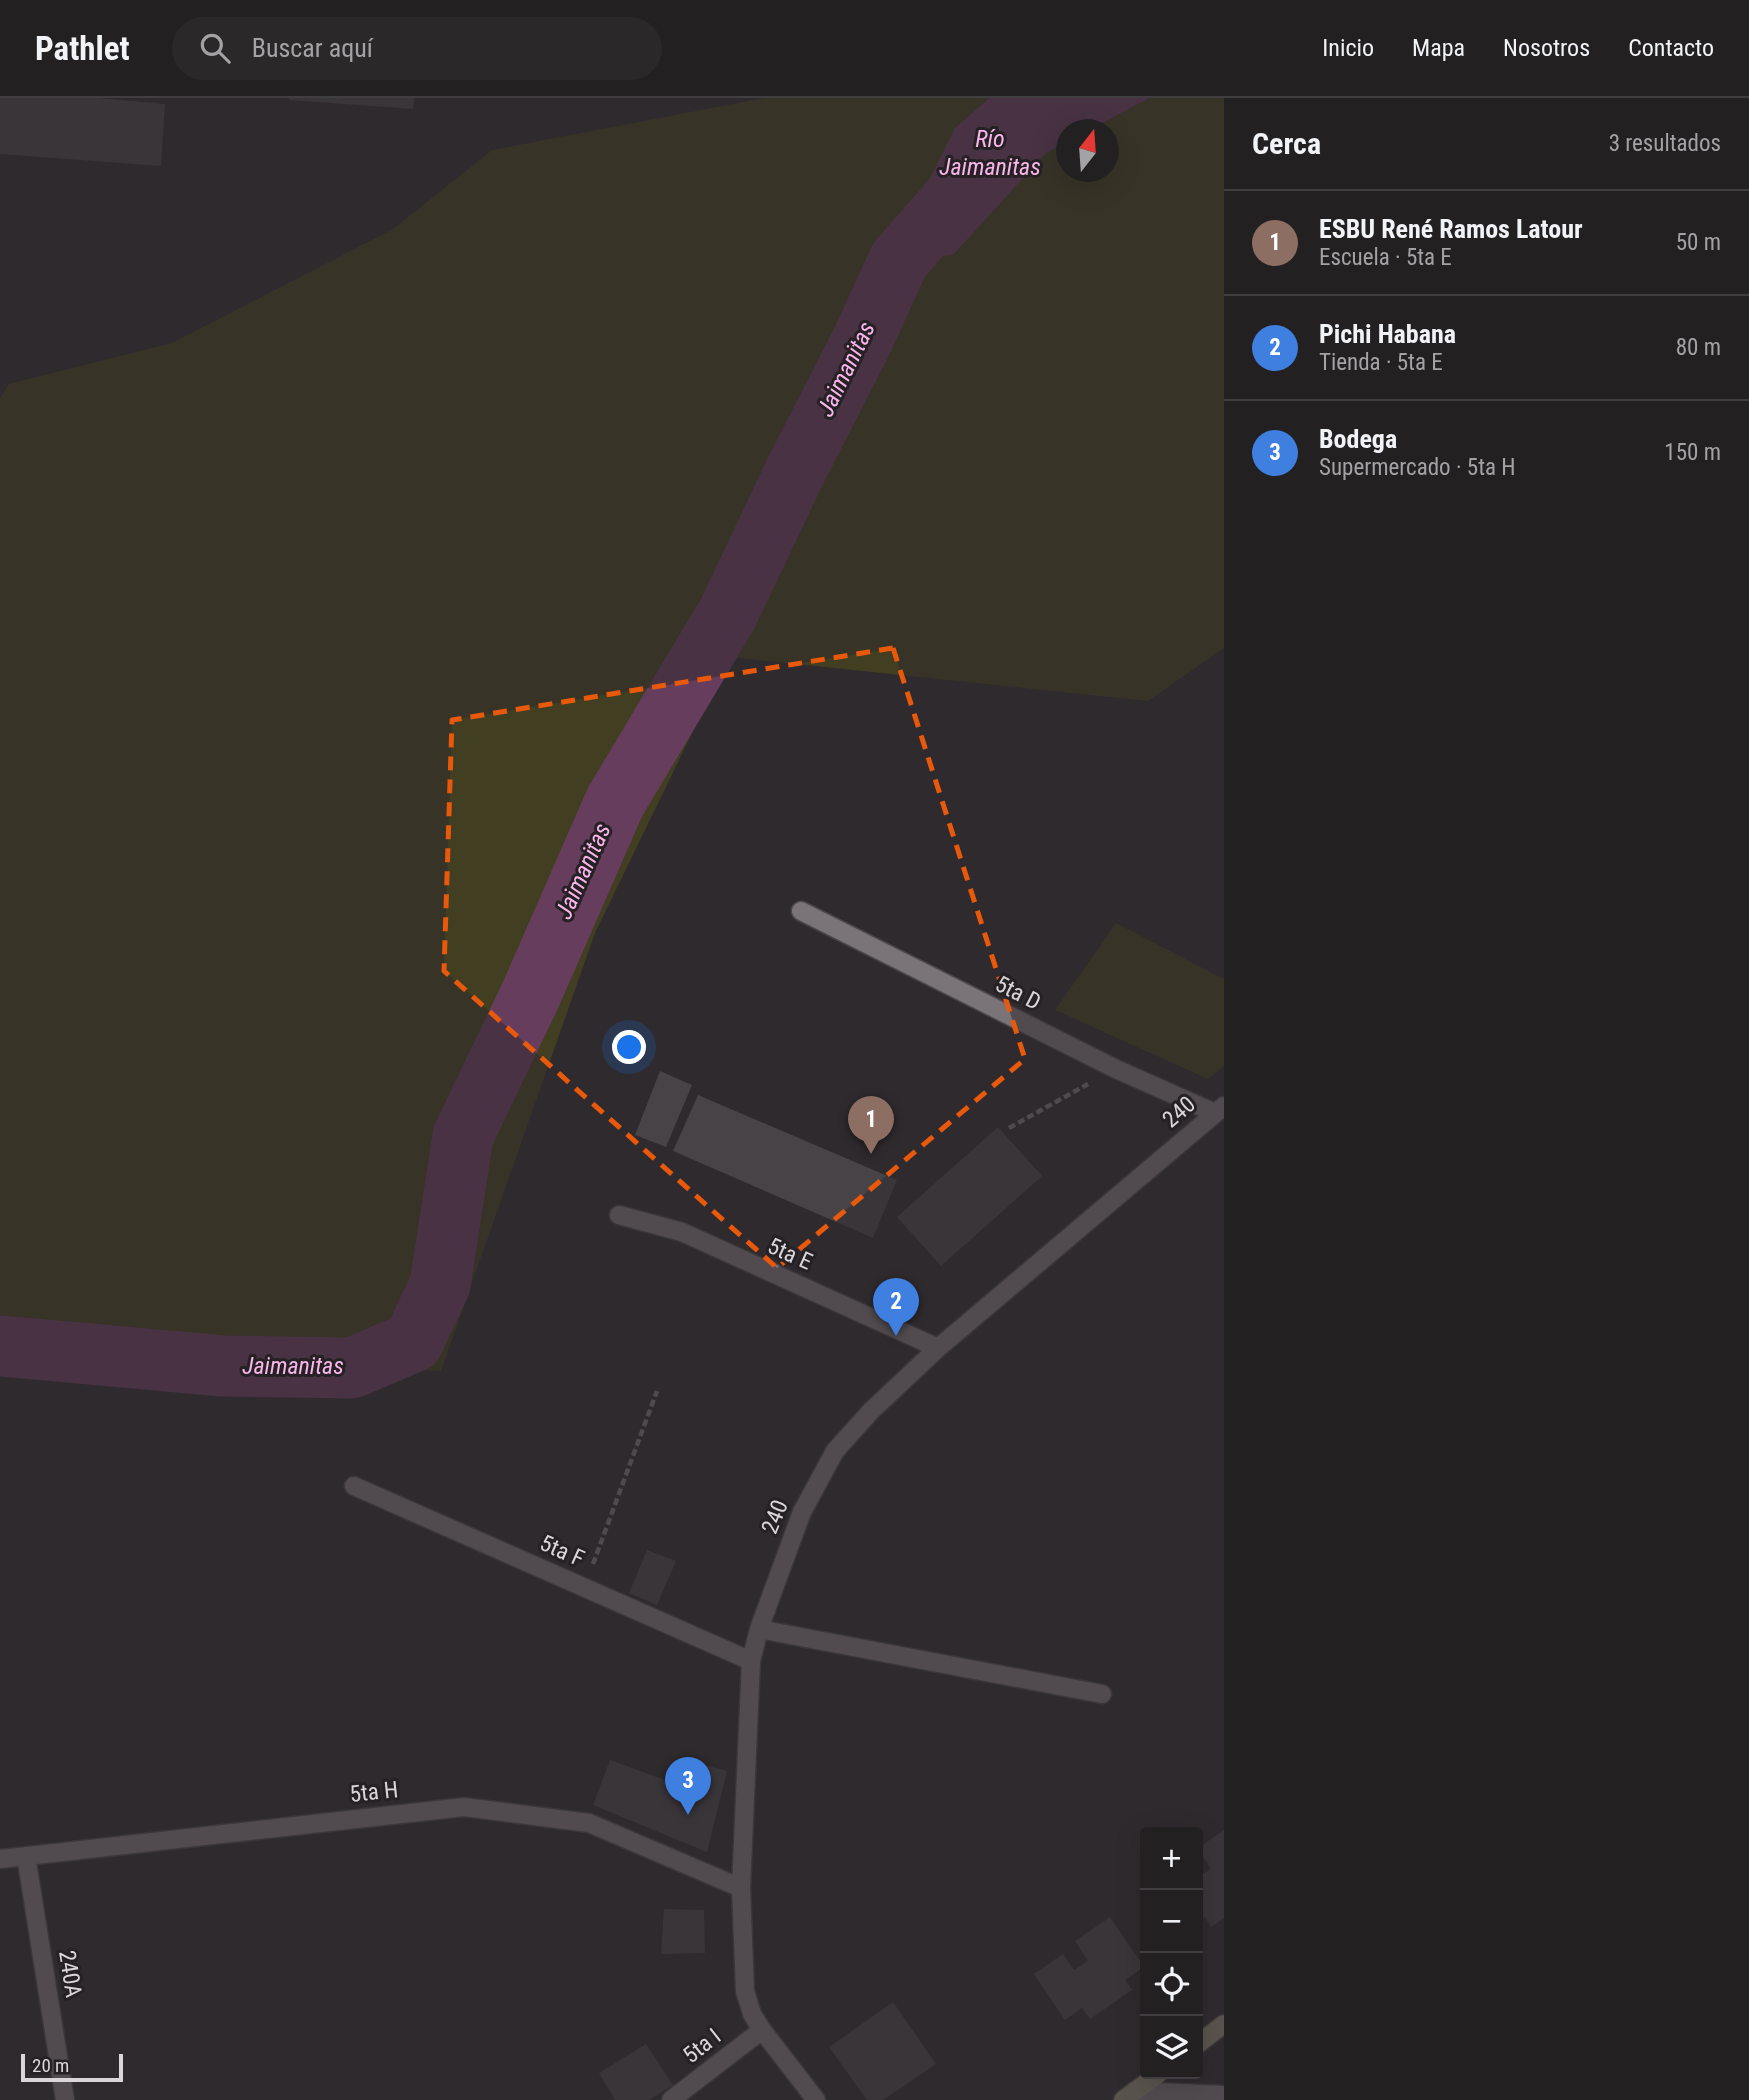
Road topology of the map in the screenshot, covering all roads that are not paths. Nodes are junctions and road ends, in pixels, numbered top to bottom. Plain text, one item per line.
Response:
1 (801, 911) dead end
2 (1220, 1110) edge
3 (619, 1215) dead end
4 (938, 1348) junction
5 (354, 1486) dead end
6 (759, 1629) junction
7 (751, 1661) junction
8 (1102, 1693) dead end
9 (26, 1856) junction
10 (0, 1859) edge
11 (741, 1888) junction
12 (1224, 2024) edge
13 (762, 2030) junction
14 (1203, 2039) edge
15 (1151, 2079) edge
16 (1129, 2095) edge
17 (1224, 2095) edge
18 (65, 2100) edge
19 (671, 2100) edge
20 (816, 2100) edge

1 - 2 street, 5ta D
2 - 4 street, 240
3 - 4 street, 5ta E
4 - 6 street, 240
5 - 7 street, 5ta F
6 - 7 street, 240
6 - 8 street
7 - 11 street, 240
9 - 10 street, 5ta H
9 - 11 street, 5ta H
9 - 18 street, 240A
11 - 13 street, 240
12 - 14 street
13 - 19 street, 5ta I
13 - 20 street, 240
15 - 16 street
16 - 17 street

